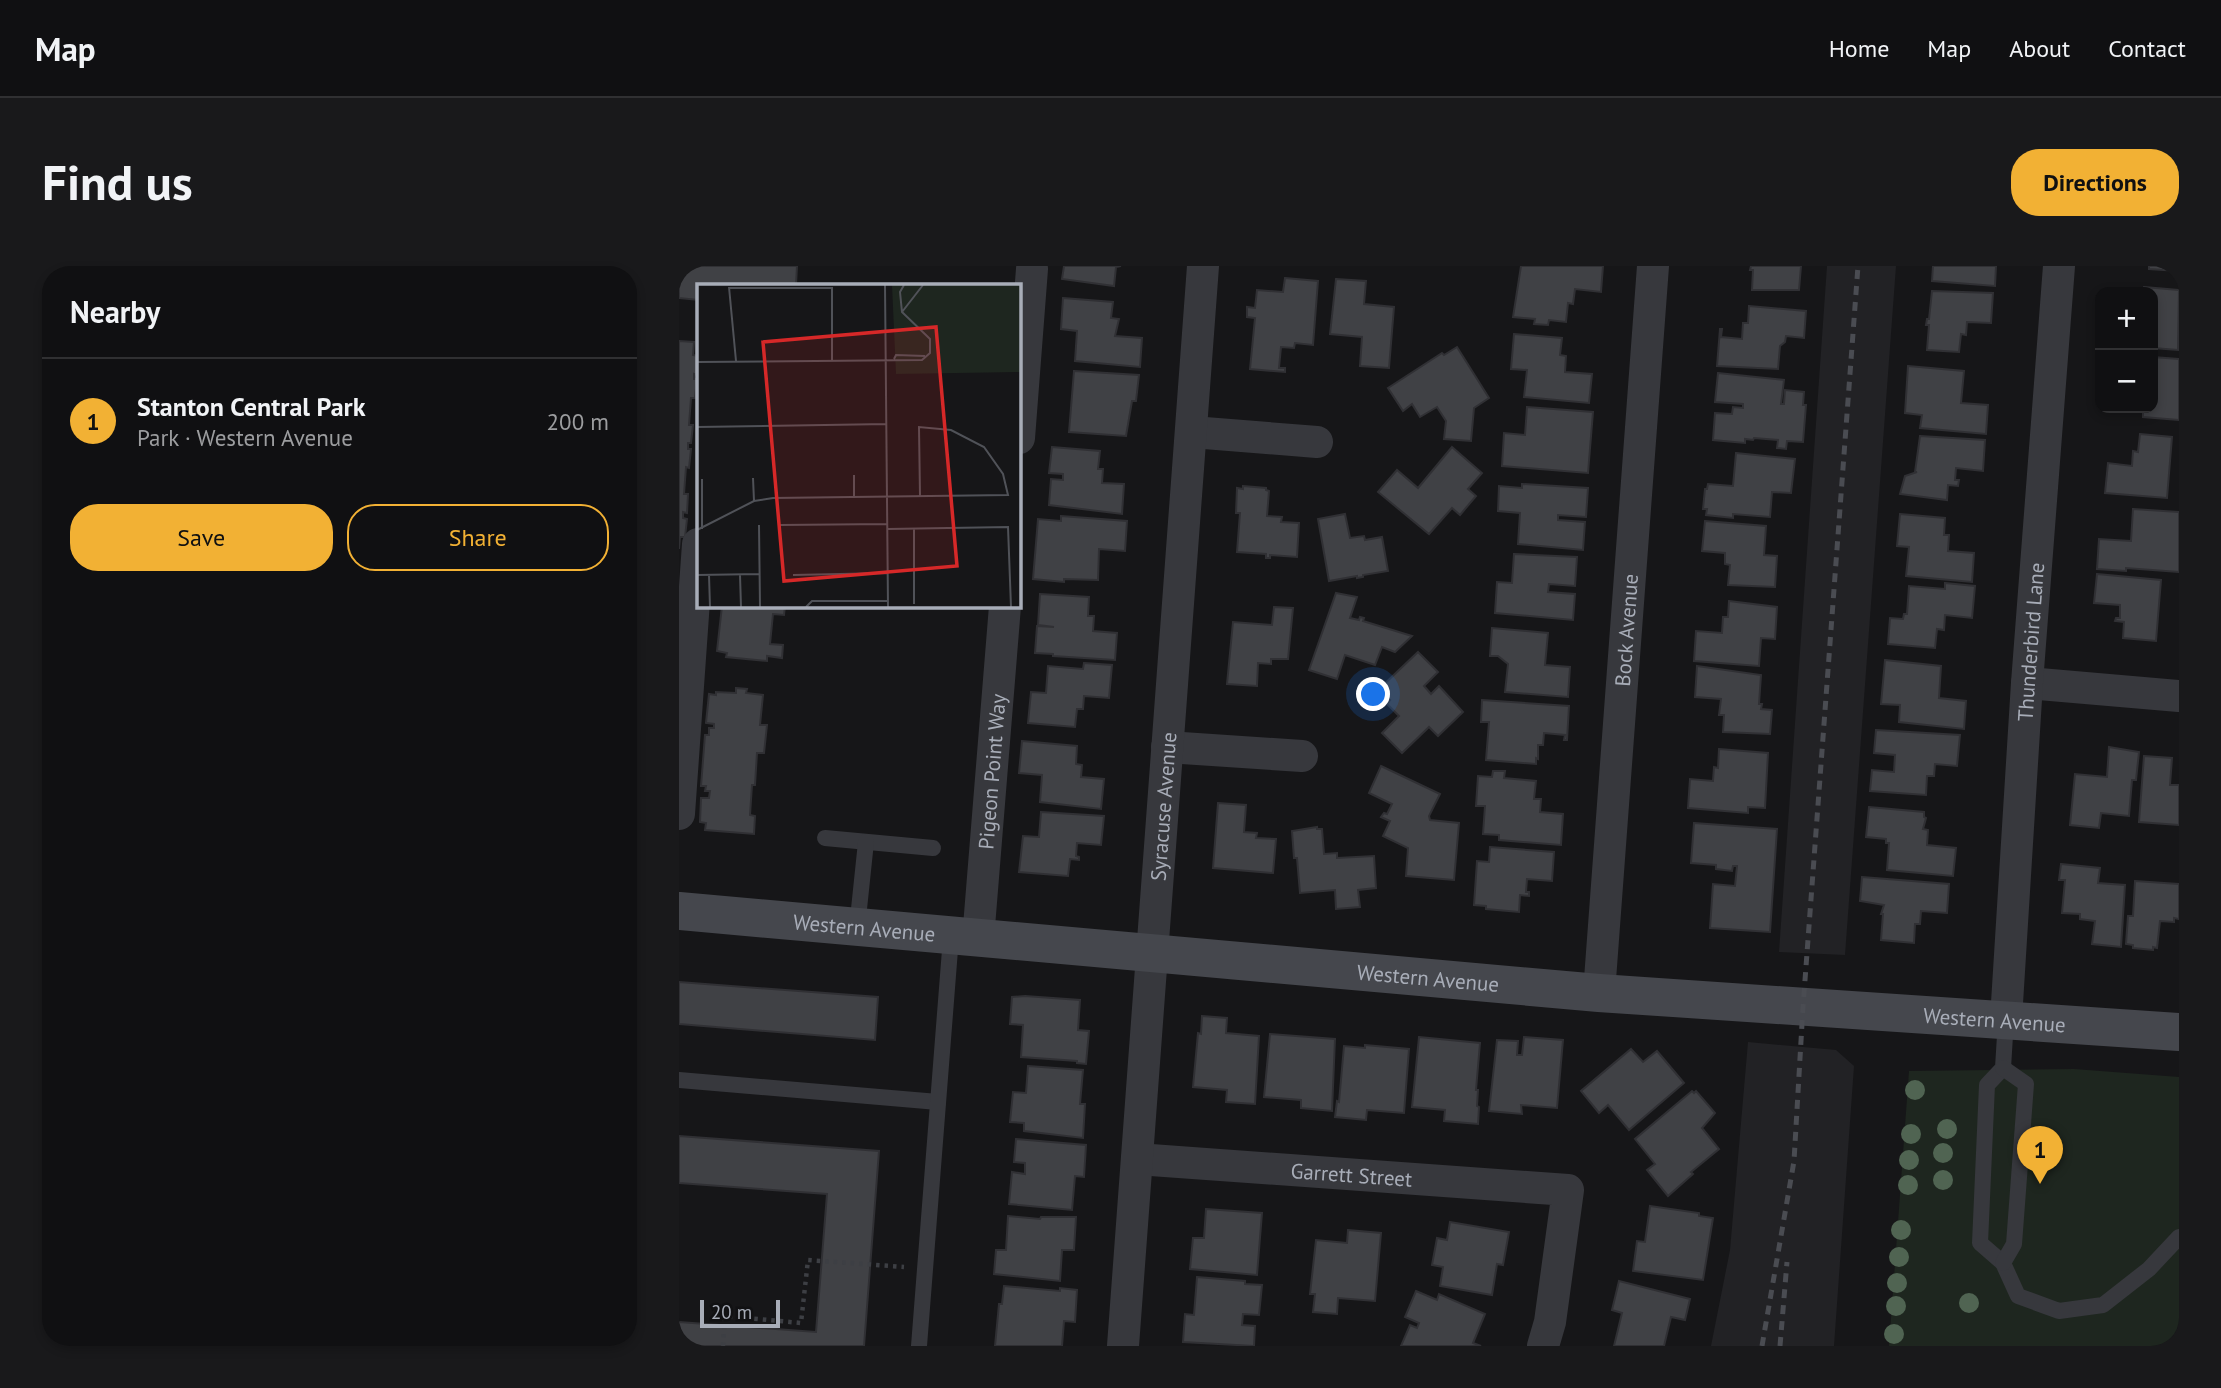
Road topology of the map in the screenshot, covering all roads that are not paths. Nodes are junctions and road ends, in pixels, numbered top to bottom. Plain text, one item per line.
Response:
1 (1203, 266) edge
2 (1653, 266) edge
3 (2059, 266) edge
4 (1032, 270) dead end
5 (1020, 425) edge
6 (1192, 432) junction
7 (1317, 442) dead end
8 (697, 558) edge
9 (1005, 607) edge
10 (2027, 683) junction
11 (2179, 696) edge
12 (1167, 747) junction
13 (1302, 756) dead end
14 (679, 814) edge
15 (825, 838) dead end
16 (866, 842) junction
17 (933, 848) dead end
18 (679, 911) edge
19 (857, 928) junction
20 (964, 938) junction
21 (1152, 953) junction
22 (1599, 993) junction
23 (2006, 1019) junction
24 (2179, 1032) edge
25 (2003, 1068) junction
26 (679, 1080) edge
27 (938, 1102) junction
28 (1137, 1159) junction
29 (2179, 1237) edge
30 (2003, 1263) junction
31 (919, 1346) edge
32 (1123, 1346) edge
33 (1543, 1346) edge

1 - 6 street, Syracuse Avenue
2 - 22 street, Bock Avenue
3 - 10 street, Thunderbird Lane
4 - 5 street
6 - 7 street
6 - 12 street, Syracuse Avenue
8 - 14 street
9 - 20 street, Pigeon Point Way
10 - 11 street
10 - 23 street, Thunderbird Lane
12 - 13 street
12 - 21 street, Syracuse Avenue
15 - 16 lane
16 - 17 lane
16 - 19 lane
18 - 19 street, Western Avenue
19 - 20 street, Western Avenue
20 - 21 street, Western Avenue
20 - 27 lane
21 - 22 street, Western Avenue
21 - 28 street, Syracuse Avenue
22 - 23 street, Western Avenue
23 - 24 street, Western Avenue
23 - 25 lane
25 - 30 lane
25 - 30 lane
26 - 27 lane
27 - 31 lane
28 - 32 street, Syracuse Avenue
28 - 33 street, Garrett Street
29 - 30 lane

